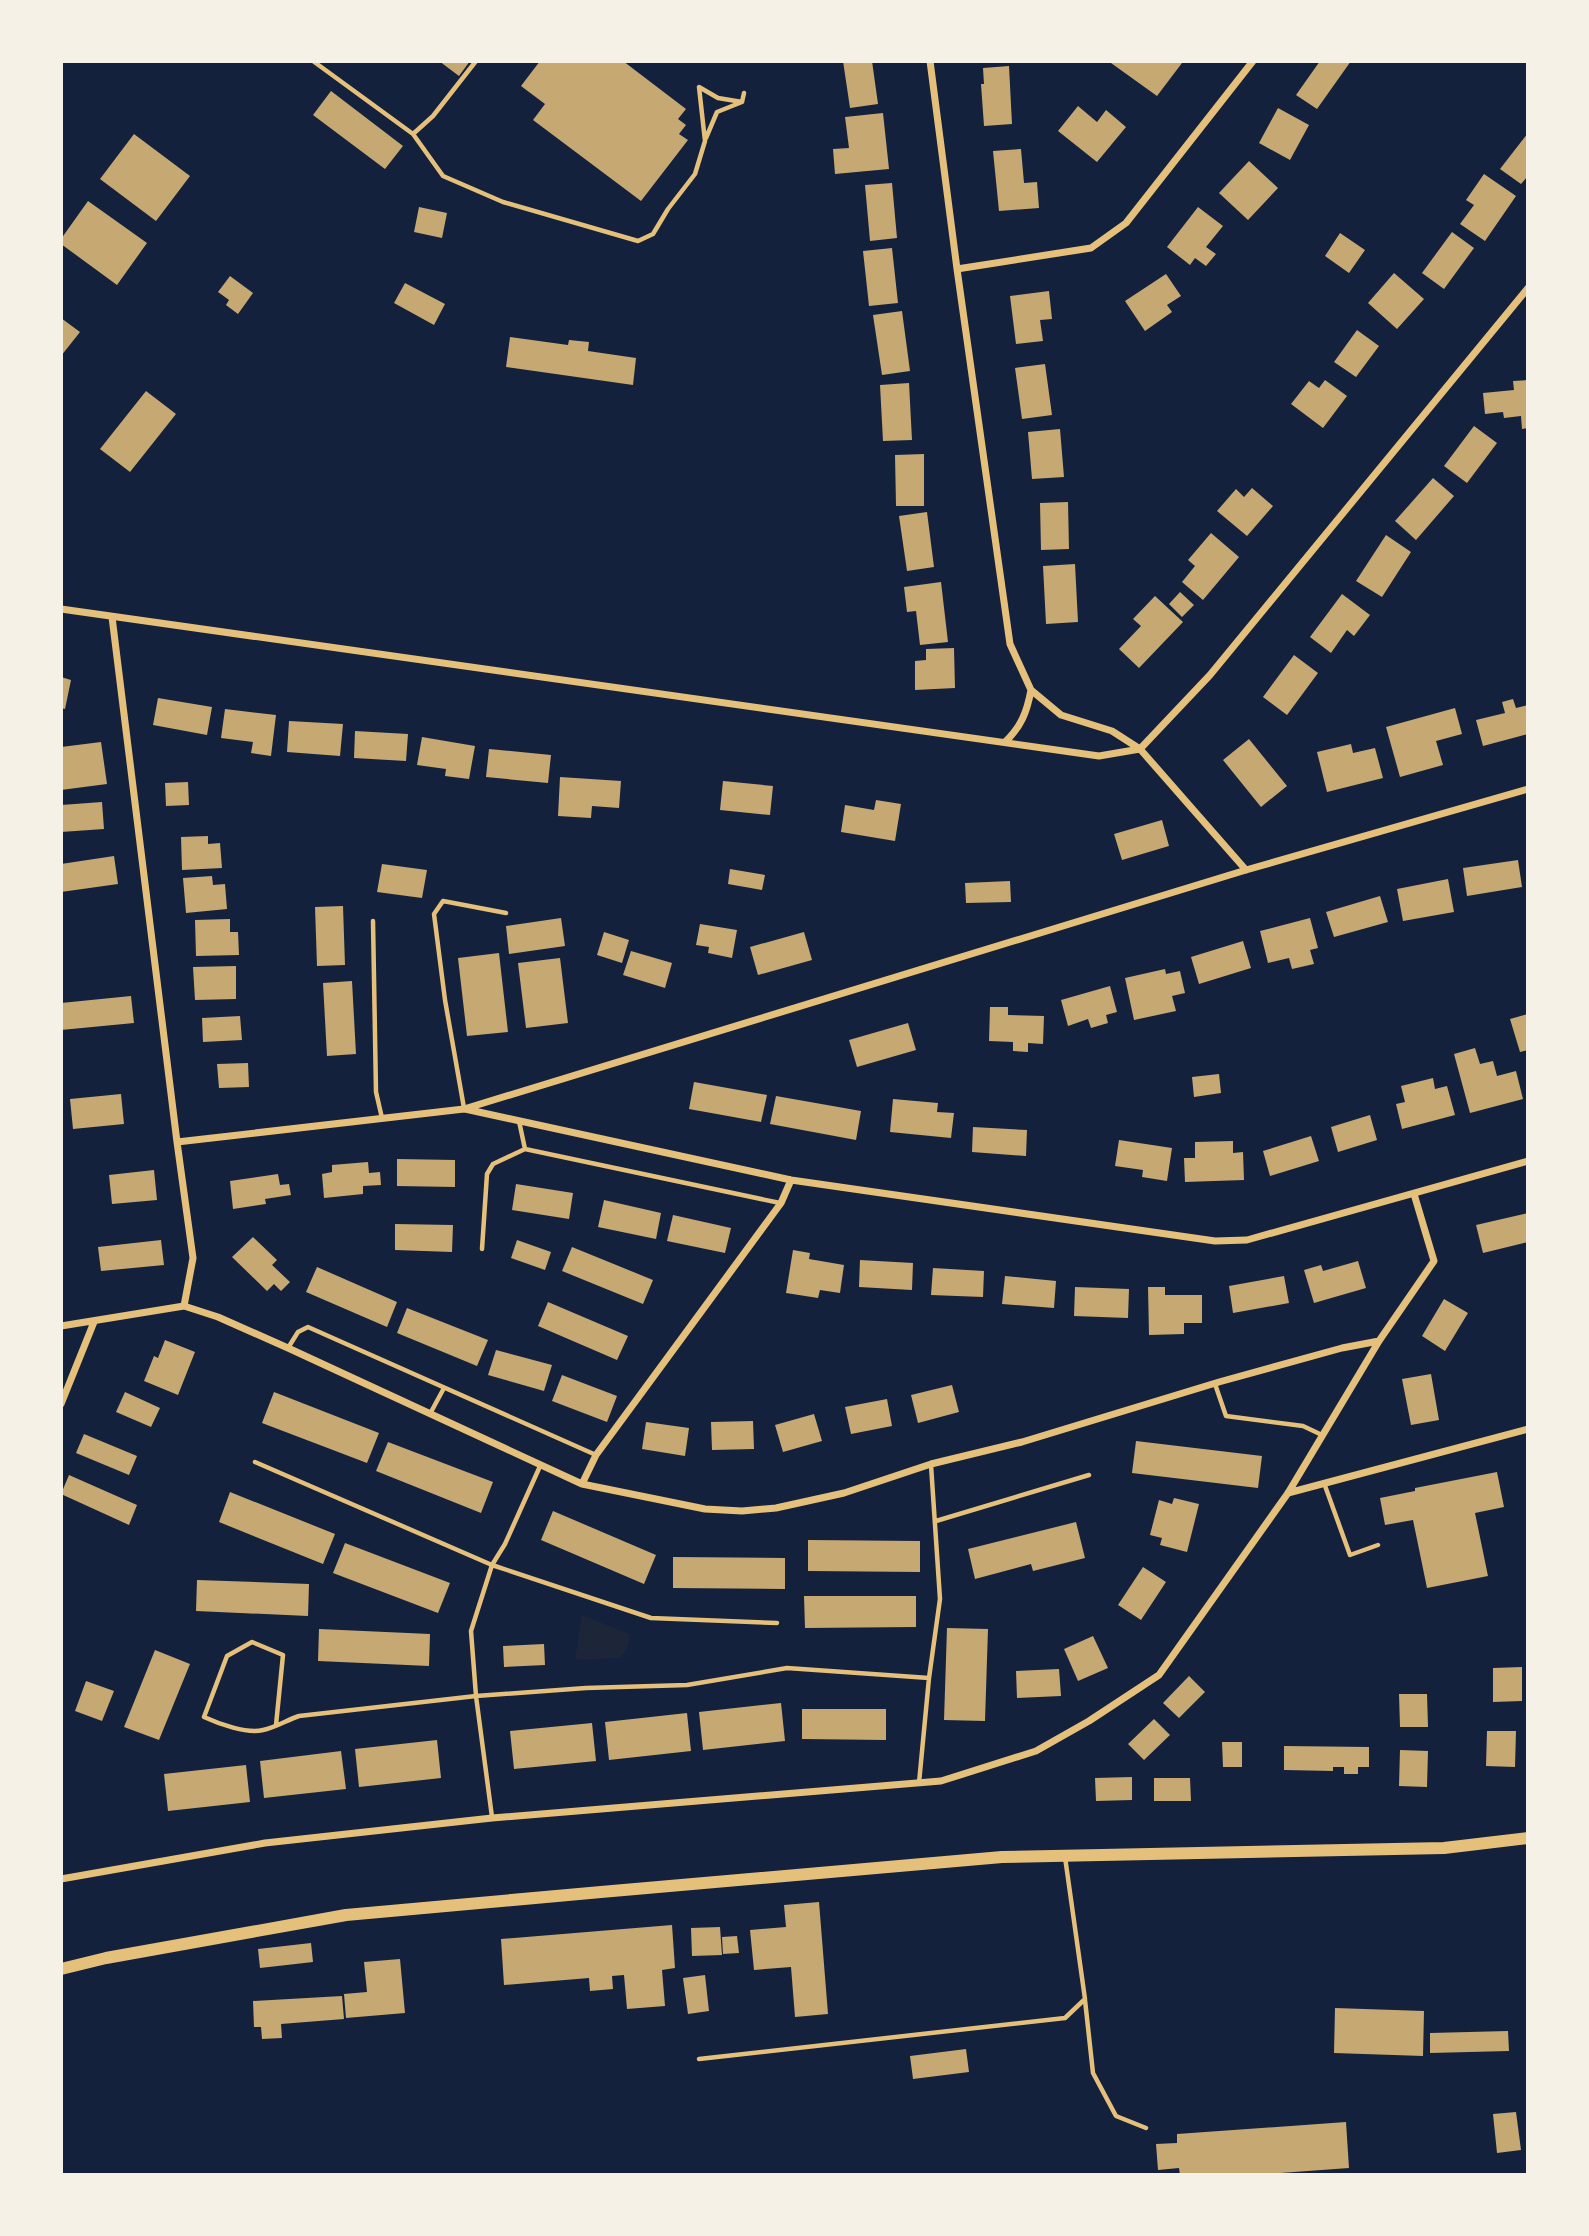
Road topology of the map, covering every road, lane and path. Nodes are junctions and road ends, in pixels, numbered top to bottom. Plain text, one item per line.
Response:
1 (313, 61) edge
2 (476, 61) edge
3 (930, 61) edge
4 (1253, 61) edge
5 (744, 93) dead end
6 (742, 102) junction
7 (413, 134) junction
8 (705, 141) junction
9 (957, 269) junction
10 (1528, 288) edge
11 (61, 609) edge
12 (112, 617) junction
13 (1031, 690) junction
14 (1005, 742) junction
15 (1140, 749) junction
16 (1528, 789) edge
17 (1246, 870) junction
18 (506, 913) dead end
19 (373, 921) dead end
20 (464, 1109) junction
21 (382, 1119) junction
22 (519, 1121) junction
23 (177, 1142) junction
24 (525, 1149) junction
25 (1528, 1161) edge
26 (791, 1180) junction
27 (1414, 1194) junction
28 (781, 1203) junction
29 (482, 1249) dead end
30 (184, 1306) junction
31 (94, 1322) junction
32 (61, 1326) edge
33 (1379, 1341) junction
34 (288, 1348) junction
35 (1215, 1384) junction
36 (444, 1388) junction
37 (61, 1404) edge
38 (431, 1412) junction
39 (1528, 1429) edge
40 (1322, 1436) junction
41 (596, 1455) junction
42 (255, 1462) dead end
43 (541, 1463) junction
44 (931, 1464) junction
45 (1089, 1475) dead end
46 (1324, 1483) junction
47 (582, 1484) junction
48 (1289, 1493) junction
49 (936, 1521) junction
50 (1378, 1545) dead end
51 (492, 1565) junction
52 (777, 1623) dead end
53 (929, 1678) junction
54 (476, 1696) junction
55 (276, 1725) junction
56 (919, 1783) junction
57 (492, 1818) junction
58 (1528, 1838) edge
59 (1065, 1856) junction
60 (61, 1880) edge
61 (61, 1969) edge
62 (1085, 1999) junction
63 (699, 2059) dead end
64 (1146, 2128) dead end

1 - 7 lane
2 - 7 lane
3 - 9 street
4 - 9 street
5 - 6 lane
6 - 8 lane
6 - 8 lane
7 - 8 lane
9 - 13 street
10 - 15 street
11 - 12 street
12 - 14 street
12 - 23 street
13 - 14 street
13 - 15 street
14 - 15 street
15 - 17 street
16 - 17 street
17 - 20 street
18 - 20 lane
19 - 21 lane
20 - 21 street
20 - 22 street
21 - 23 street
22 - 24 lane
22 - 26 street
23 - 30 street
24 - 28 lane
24 - 29 lane
25 - 27 street
26 - 27 street
26 - 28 street
27 - 33 street
28 - 41 street
30 - 31 street
30 - 34 street
31 - 32 street
31 - 37 street
33 - 35 street
33 - 40 street
34 - 36 lane
34 - 38 street
35 - 40 lane
35 - 44 street
36 - 38 lane
36 - 41 lane
38 - 43 street
39 - 46 street
40 - 48 street
41 - 47 street
42 - 51 lane
43 - 47 street
43 - 51 lane
44 - 47 street
44 - 49 lane
45 - 49 lane
46 - 48 street
46 - 50 lane
48 - 56 street
49 - 53 lane
51 - 52 lane
51 - 54 lane
53 - 54 lane
53 - 56 lane
54 - 55 lane
54 - 57 lane
55 - 55 lane
56 - 57 street
57 - 60 street
58 - 59 street
59 - 61 street
59 - 62 lane
62 - 63 lane
62 - 64 lane

